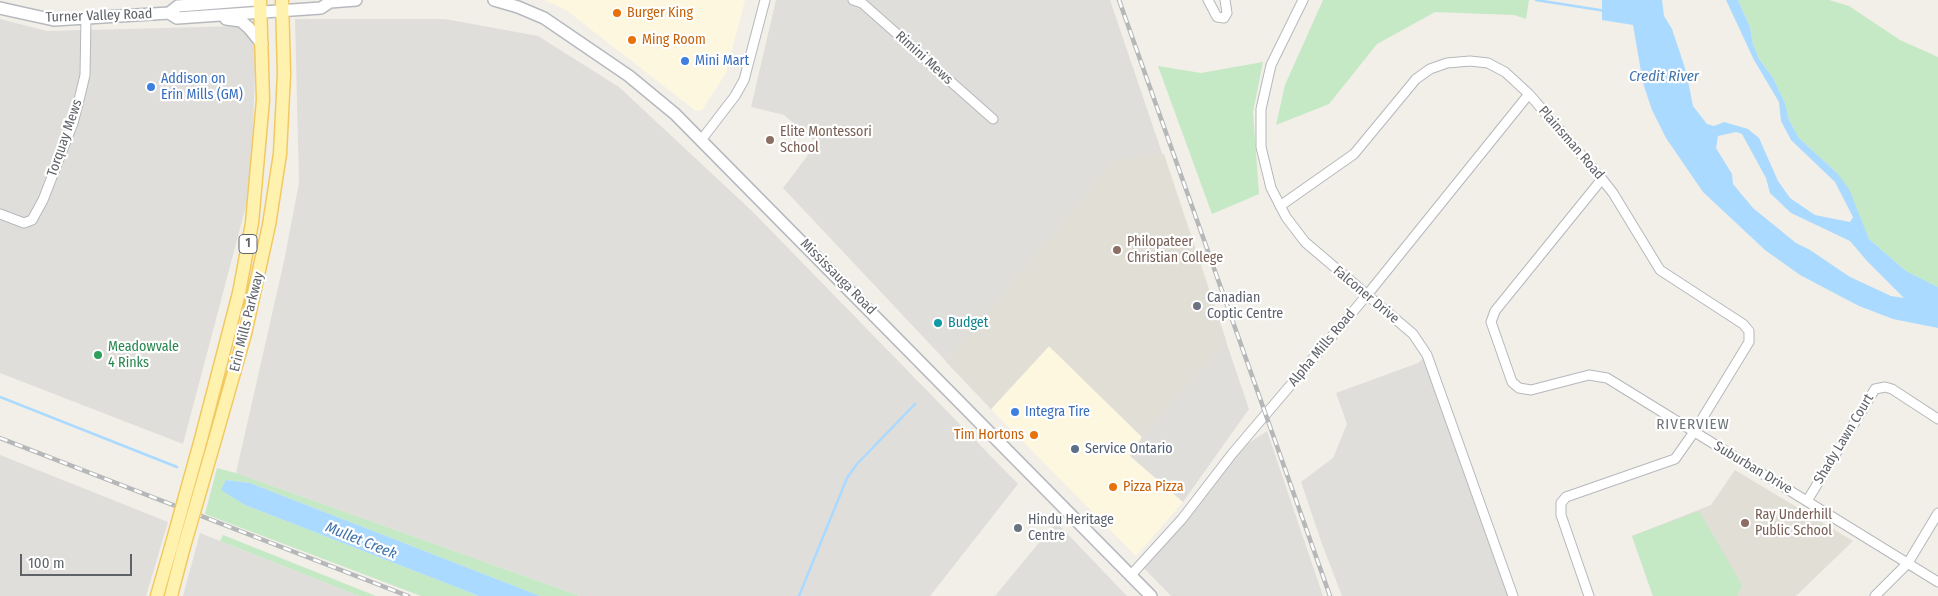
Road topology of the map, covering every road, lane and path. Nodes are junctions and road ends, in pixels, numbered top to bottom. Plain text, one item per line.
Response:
1 (255, 0) edge
2 (356, 0) edge
3 (494, 0) edge
4 (765, 0) edge
5 (853, 0) edge
6 (1208, 0) edge
7 (1226, 0) edge
8 (1303, 0) edge
9 (328, 1) edge
10 (260, 6) edge
11 (282, 6) edge
12 (0, 8) edge
13 (169, 13) junction
14 (207, 16) junction
15 (86, 19) junction
16 (262, 44) junction
17 (1529, 94) junction
18 (993, 119) dead end
19 (702, 139) junction
20 (1602, 179) junction
21 (1280, 206) junction
22 (0, 214) edge
23 (1367, 295) junction
24 (1938, 419) edge
25 (1694, 432) junction
26 (1807, 500) junction
27 (1938, 513) edge
28 (177, 548) junction
29 (1908, 563) junction
30 (1131, 575) junction
31 (1938, 582) edge
32 (157, 596) edge
33 (170, 596) edge
34 (1151, 596) edge
35 (1513, 596) edge
36 (1589, 596) edge
37 (1875, 596) edge

1 - 13 main road, Turner Valley Road
2 - 9 main road
3 - 19 main road, Mississauga Road
4 - 19 street
5 - 18 street, Rimini Mews
6 - 7 street
8 - 21 street, Falconer Drive
9 - 11 main road
10 - 11 main road
10 - 14 main road, Turner Valley Road
10 - 16 main road, Erin Mills Parkway / 1
11 - 28 main road, Erin Mills Parkway / 1, bridge
12 - 15 main road, Turner Valley Road
13 - 14 main road, Turner Valley Road
13 - 15 main road, Turner Valley Road
14 - 16 main road
15 - 22 street, Torquay Mews
16 - 28 main road, Erin Mills Parkway / 1, bridge
17 - 20 street, Plainsman Road
17 - 21 street, Plainsman Road
17 - 23 street, Alpha Mills Road
19 - 30 main road, Mississauga Road
20 - 25 street, Plainsman Road
20 - 25 street, Suburban Drive
21 - 23 street, Falconer Drive
23 - 30 street, Alpha Mills Road
23 - 35 street, Falconer Drive
24 - 26 street, Shady Lawn Court
25 - 26 street, Suburban Drive
25 - 36 street
26 - 29 street, Suburban Drive
27 - 29 street
28 - 32 main road, Erin Mills Parkway / 1
28 - 33 main road, Erin Mills Parkway / 1
29 - 31 street, Suburban Drive
29 - 37 street
30 - 34 main road, Mississauga Road

